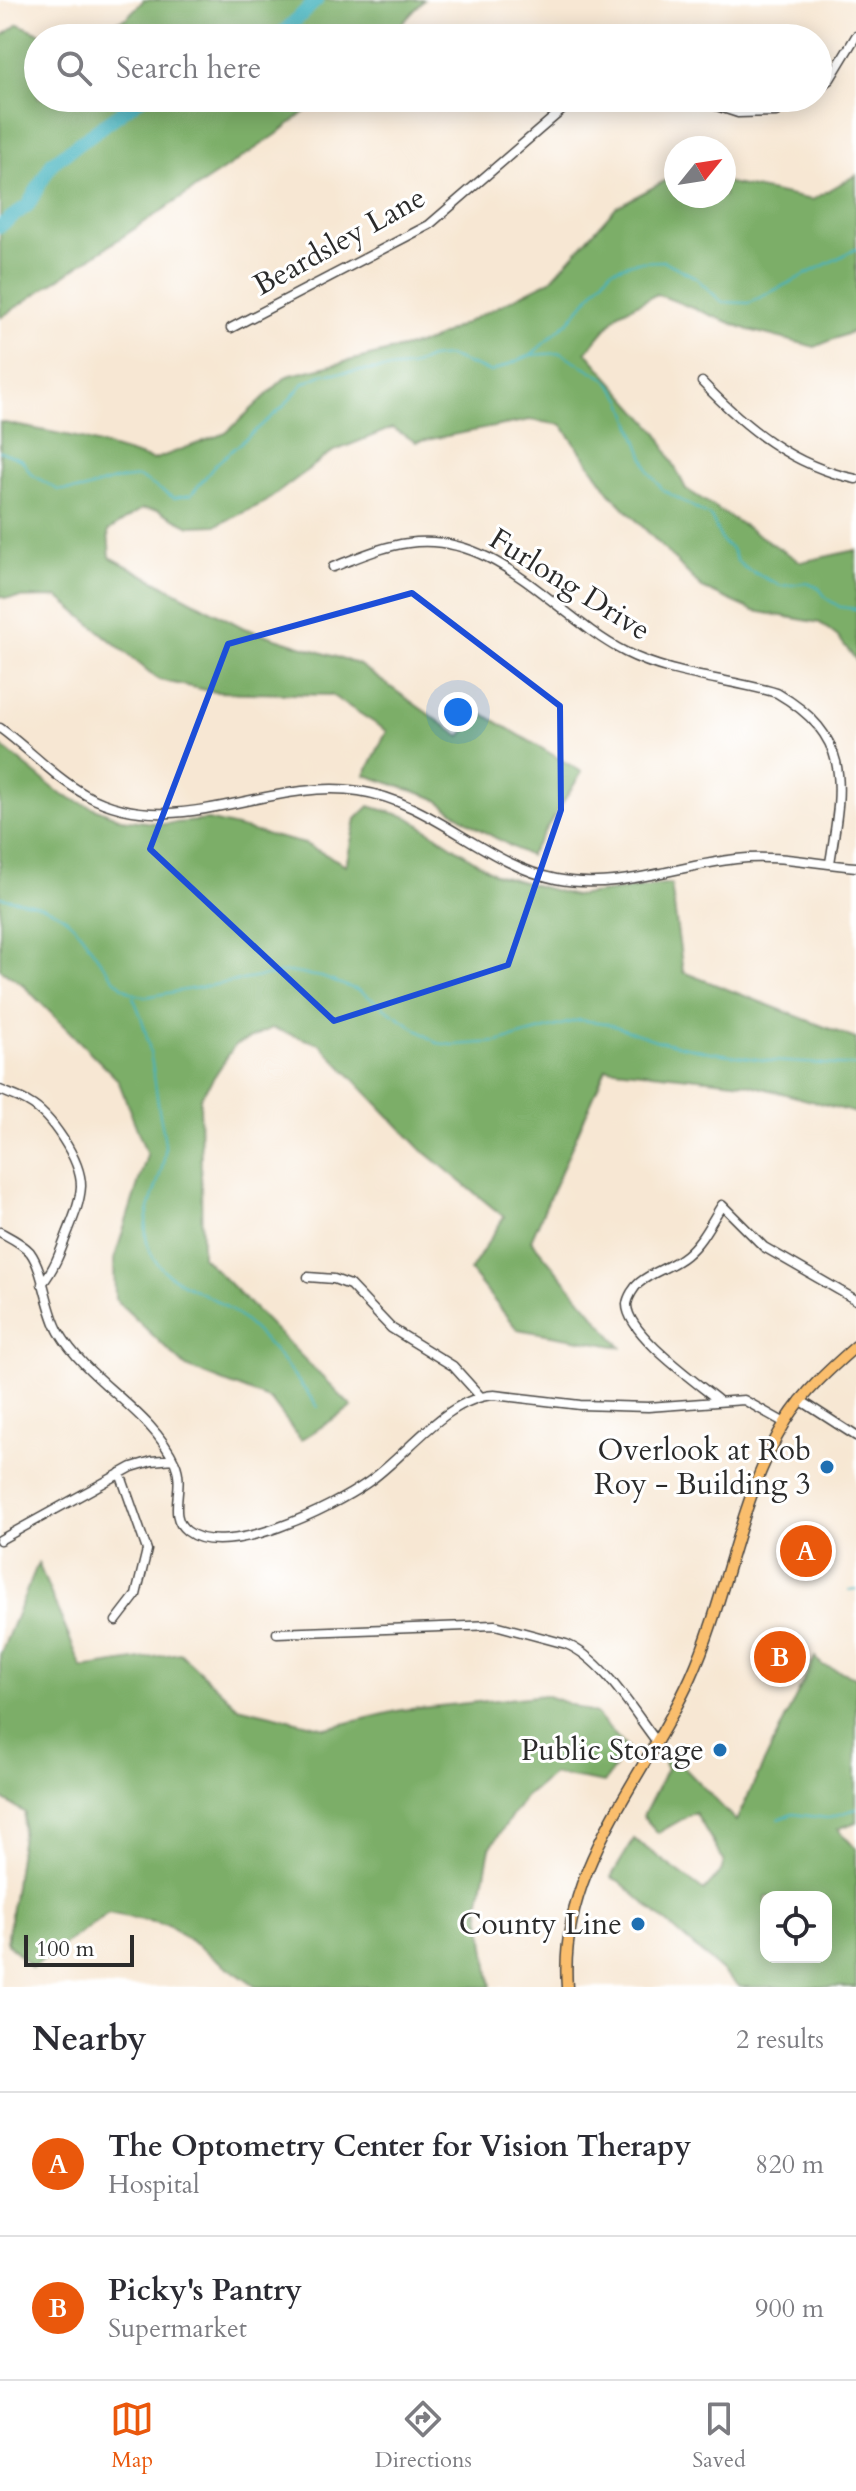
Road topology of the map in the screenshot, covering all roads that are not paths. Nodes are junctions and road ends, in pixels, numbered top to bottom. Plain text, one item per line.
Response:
1 (856, 36) edge
2 (832, 76) edge
3 (560, 112) edge
4 (735, 112) edge
5 (776, 112) edge
6 (231, 328) dead end
7 (702, 382) dead end
8 (856, 479) edge
9 (333, 567) dead end
10 (0, 728) edge
11 (830, 863) junction
12 (842, 866) junction
13 (856, 867) edge
14 (856, 874) edge
15 (0, 1090) edge
16 (0, 1232) edge
17 (308, 1277) dead end
18 (42, 1284) junction
19 (856, 1300) edge
20 (856, 1346) edge
21 (480, 1396) junction
22 (718, 1400) junction
23 (800, 1400) junction
24 (785, 1423) junction
25 (856, 1436) edge
26 (173, 1459) junction
27 (120, 1473) junction
28 (0, 1540) edge
29 (116, 1621) dead end
30 (277, 1633) dead end
31 (657, 1742) junction
32 (567, 1987) edge

1 - 2 street
3 - 6 street, Beardsley Lane
4 - 5 street
7 - 8 street
9 - 11 street, Furlong Drive
10 - 11 street
11 - 12 street
12 - 13 street
12 - 14 street
15 - 18 street
16 - 18 street
17 - 21 street
18 - 26 street
19 - 22 street
20 - 23 main road
21 - 22 street
21 - 26 street
22 - 24 street
23 - 24 main road
23 - 25 street
24 - 31 main road
26 - 27 street
27 - 28 street
27 - 29 street
30 - 31 street
31 - 32 main road

